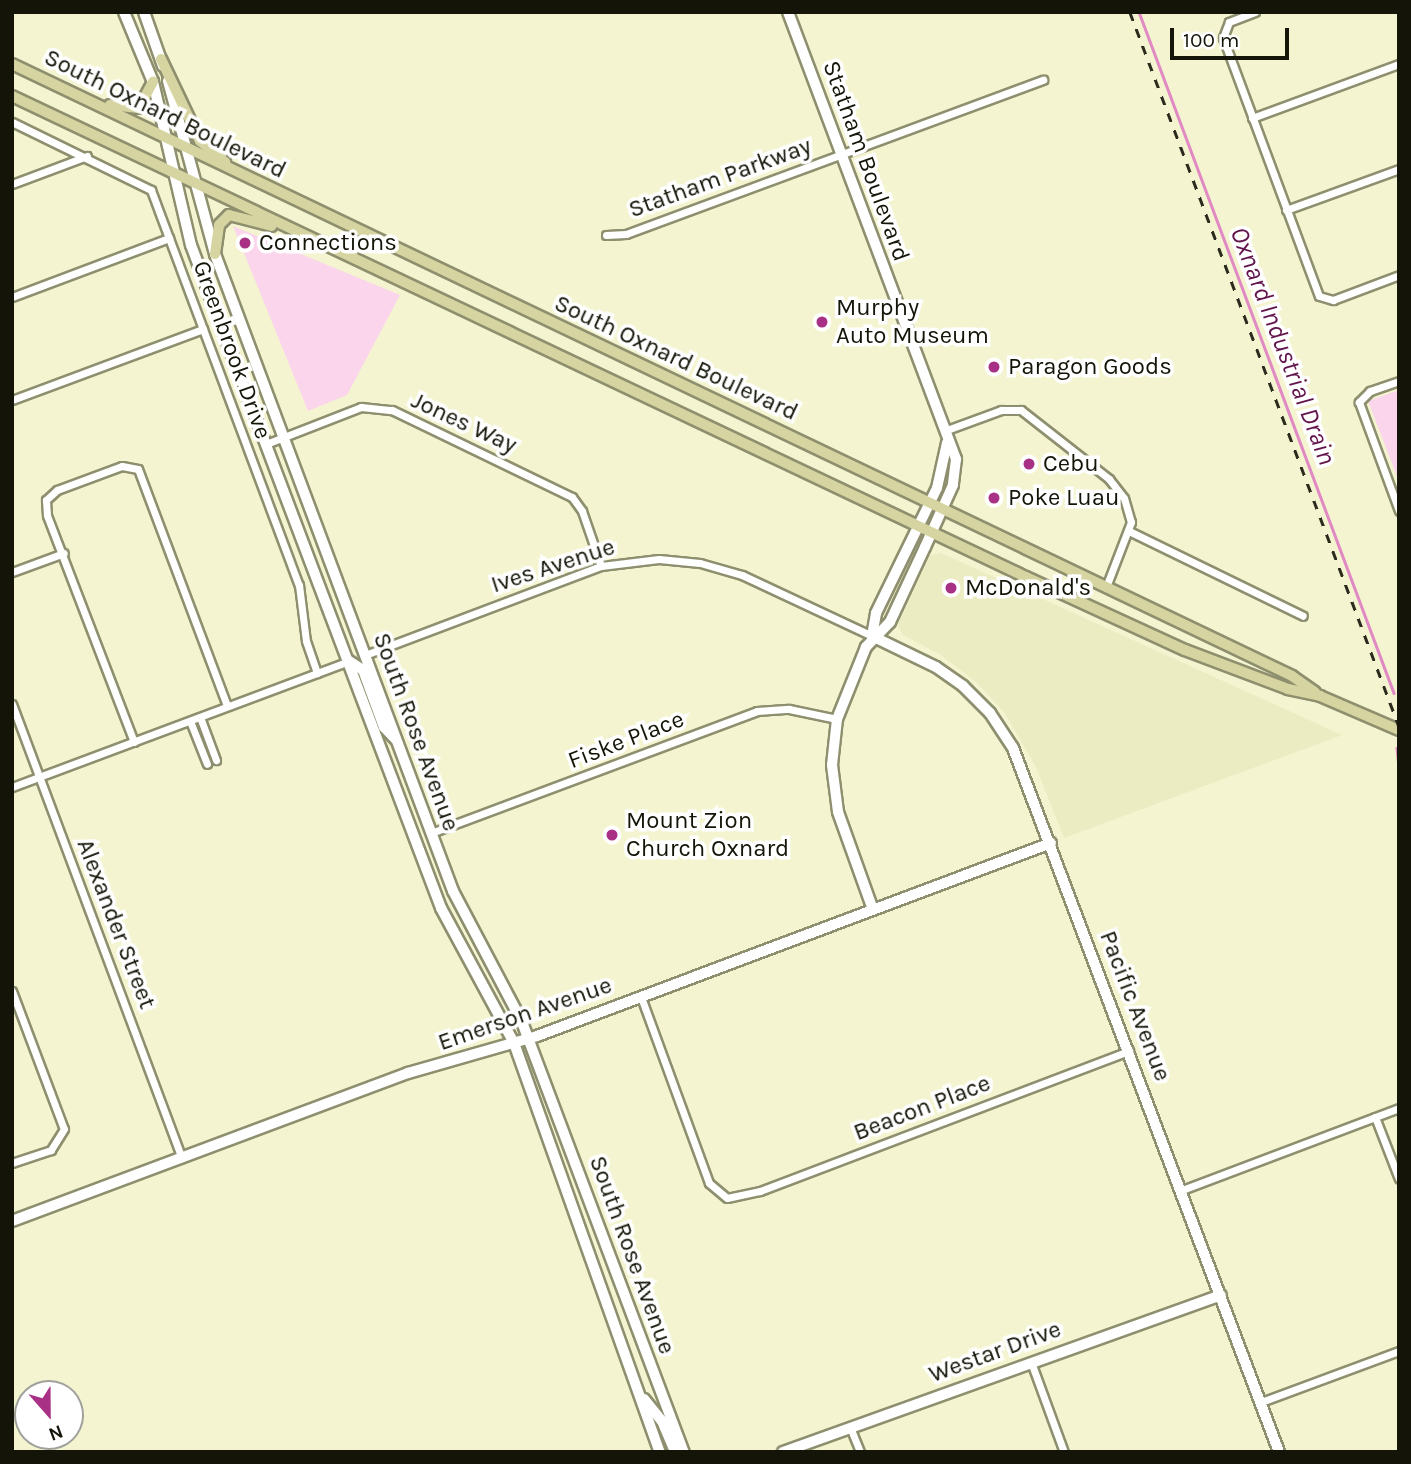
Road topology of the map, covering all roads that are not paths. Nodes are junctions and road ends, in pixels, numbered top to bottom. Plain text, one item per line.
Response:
1 (124, 12) edge
2 (144, 12) edge
3 (788, 12) edge
4 (1255, 12) edge
5 (161, 59) junction
6 (1399, 64) edge
7 (16, 65) edge
8 (1043, 80) dead end
9 (153, 82) junction
10 (77, 94) junction
11 (12, 96) edge
12 (1252, 118) junction
13 (12, 122) edge
14 (166, 139) junction
15 (186, 149) junction
16 (842, 154) junction
17 (87, 156) junction
18 (172, 169) junction
19 (1399, 169) edge
20 (244, 177) junction
21 (195, 180) junction
22 (12, 184) edge
23 (1286, 209) junction
24 (606, 235) dead end
25 (170, 238) junction
26 (308, 239) junction
27 (215, 254) junction
28 (1399, 275) edge
29 (12, 297) edge
30 (204, 329) junction
31 (1399, 381) edge
32 (12, 400) edge
33 (944, 431) junction
34 (285, 436) junction
35 (266, 443) junction
36 (947, 443) junction
37 (1395, 488) edge
38 (930, 503) junction
39 (942, 509) junction
40 (1399, 511) edge
41 (917, 527) junction
42 (1131, 532) junction
43 (931, 534) junction
44 (64, 553) junction
45 (601, 566) junction
46 (12, 572) edge
47 (1106, 587) junction
48 (1303, 616) dead end
49 (872, 636) junction
50 (365, 655) junction
51 (349, 661) junction
52 (317, 673) junction
53 (1320, 696) junction
54 (12, 704) edge
55 (227, 706) junction
56 (200, 717) junction
57 (837, 719) junction
58 (190, 721) junction
59 (1399, 730) edge
60 (134, 742) junction
61 (400, 744) junction
62 (216, 760) dead end
63 (207, 764) dead end
64 (40, 777) junction
65 (12, 787) edge
66 (431, 833) junction
67 (1051, 843) junction
68 (873, 909) junction
69 (12, 991) edge
70 (641, 997) junction
71 (527, 1038) junction
72 (514, 1042) junction
73 (1129, 1051) junction
74 (1399, 1108) edge
75 (1375, 1117) junction
76 (182, 1158) junction
77 (12, 1163) edge
78 (1399, 1179) edge
79 (1182, 1190) junction
80 (12, 1221) edge
81 (1221, 1295) junction
82 (1399, 1351) edge
83 (1031, 1362) junction
84 (638, 1391) junction
85 (1261, 1402) junction
86 (850, 1427) junction
87 (660, 1452) edge
88 (675, 1452) edge
89 (684, 1452) edge
90 (783, 1452) edge
91 (860, 1452) edge
92 (1064, 1452) edge
93 (1279, 1452) edge

1 - 9 street, South Rose Avenue
2 - 5 street, South Rose Avenue
3 - 16 street, Statham Boulevard
4 - 12 street
5 - 15 street, South Rose Avenue
5 - 20 main road
6 - 12 street
7 - 10 main road, South Oxnard Boulevard
8 - 16 street, Statham Parkway
9 - 10 main road
9 - 14 street, South Rose Avenue
10 - 14 main road, South Oxnard Boulevard
11 - 18 main road, South Oxnard Boulevard
12 - 23 street
13 - 17 street, Greenbrook Drive
14 - 15 main road, South Oxnard Boulevard
14 - 18 street, South Rose Avenue
15 - 20 main road, South Oxnard Boulevard
15 - 21 street, South Rose Avenue
16 - 24 street, Statham Parkway
16 - 33 street, Statham Boulevard
17 - 22 street
17 - 25 street, Greenbrook Drive
18 - 21 main road, South Oxnard Boulevard
18 - 35 street, South Rose Avenue
19 - 23 street
20 - 38 main road, South Oxnard Boulevard
21 - 26 main road, South Oxnard Boulevard
21 - 27 street, South Rose Avenue
23 - 28 street
25 - 29 street
25 - 30 street, Greenbrook Drive
26 - 27 main road
26 - 41 main road, South Oxnard Boulevard
27 - 34 street, South Rose Avenue
30 - 32 street
30 - 52 street, Greenbrook Drive
31 - 37 street
33 - 36 street, Statham Boulevard
33 - 42 street
34 - 35 street, Jones Way
34 - 45 street, Jones Way
34 - 50 street, South Rose Avenue
35 - 51 street, South Rose Avenue
36 - 38 street, Statham Boulevard
36 - 39 street, Statham Boulevard
37 - 40 street
38 - 39 main road, South Oxnard Boulevard
38 - 41 street, Statham Boulevard
39 - 43 street, Statham Boulevard
39 - 47 main road, South Oxnard Boulevard
41 - 43 main road, South Oxnard Boulevard
41 - 49 street, Statham Boulevard
42 - 47 street
42 - 48 street
43 - 49 street, Statham Boulevard
43 - 53 main road, South Oxnard Boulevard
44 - 46 street
44 - 55 street
44 - 60 street
45 - 49 street, Ives Avenue
45 - 50 street, Ives Avenue
47 - 53 main road, South Oxnard Boulevard
49 - 57 street, Statham Boulevard
49 - 67 street, Pacific Avenue
50 - 61 street, South Rose Avenue
51 - 52 street
51 - 61 street
51 - 72 street, South Rose Avenue
52 - 55 street
53 - 59 main road, South Oxnard Boulevard
54 - 64 street, Alexander Street
55 - 56 street
56 - 58 street
56 - 62 street
57 - 66 street, Fiske Place
57 - 68 street, Statham Boulevard
58 - 60 street
58 - 63 street
60 - 64 street
61 - 66 street, South Rose Avenue
64 - 65 street
64 - 76 street, Alexander Street
66 - 71 street, South Rose Avenue
67 - 68 street, Emerson Avenue
67 - 73 street, Pacific Avenue
68 - 70 street, Emerson Avenue
69 - 77 street
70 - 71 street, Emerson Avenue
70 - 73 street, Beacon Place
71 - 72 street, Emerson Avenue
71 - 89 street, South Rose Avenue
72 - 76 street, Emerson Avenue
72 - 84 street, South Rose Avenue
73 - 79 street, Pacific Avenue
74 - 75 street
75 - 78 street
75 - 79 street
76 - 80 street, Emerson Avenue
79 - 81 street, Pacific Avenue
81 - 83 street, Westar Drive
81 - 85 street, Pacific Avenue
82 - 85 street
83 - 86 street, Westar Drive
83 - 92 street
84 - 87 street, South Rose Avenue
84 - 88 street
85 - 93 street, Pacific Avenue
86 - 90 street, Westar Drive
86 - 91 street

